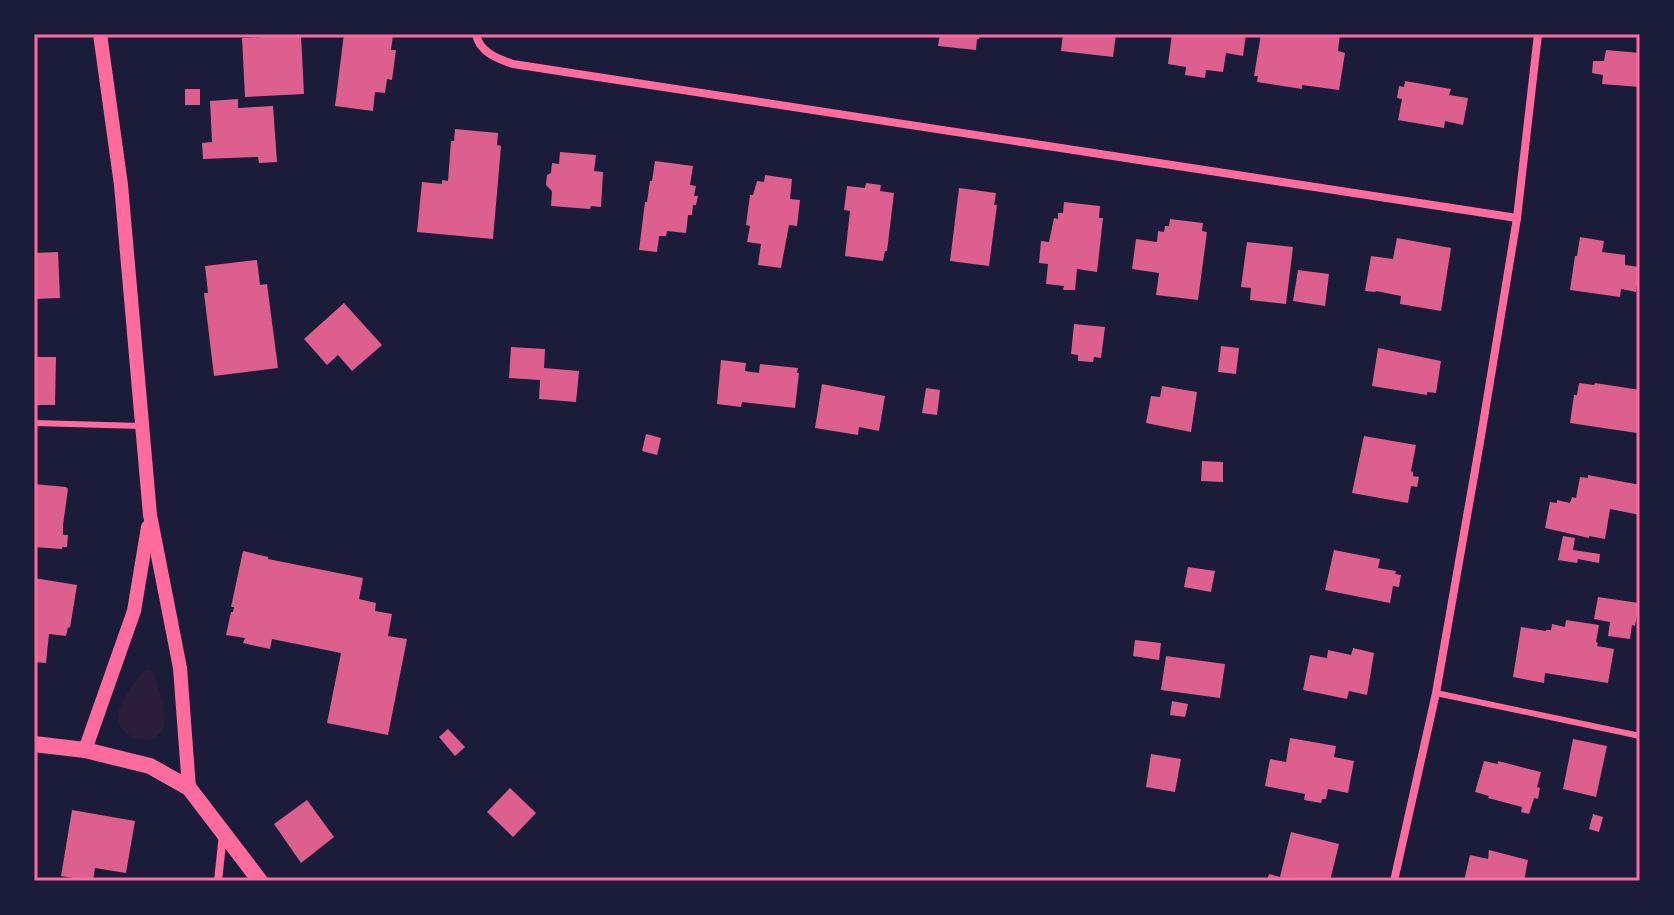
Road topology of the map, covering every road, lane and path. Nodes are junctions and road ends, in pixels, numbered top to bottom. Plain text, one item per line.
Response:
1 (100, 34) edge
2 (476, 34) edge
3 (1538, 34) edge
4 (1517, 218) junction
5 (34, 423) edge
6 (142, 426) junction
7 (150, 515) junction
8 (1436, 693) junction
9 (1640, 736) edge
10 (34, 744) edge
11 (85, 750) junction
12 (189, 788) junction
13 (223, 833) junction
14 (218, 881) edge
15 (260, 881) edge
16 (1394, 881) edge

1 - 6 street
2 - 4 street
3 - 4 street
4 - 8 street
5 - 6 lane
6 - 7 street
7 - 11 street
7 - 12 street
8 - 9 lane
8 - 16 street
10 - 11 main road
11 - 12 main road
12 - 13 main road
13 - 14 street
13 - 15 main road

